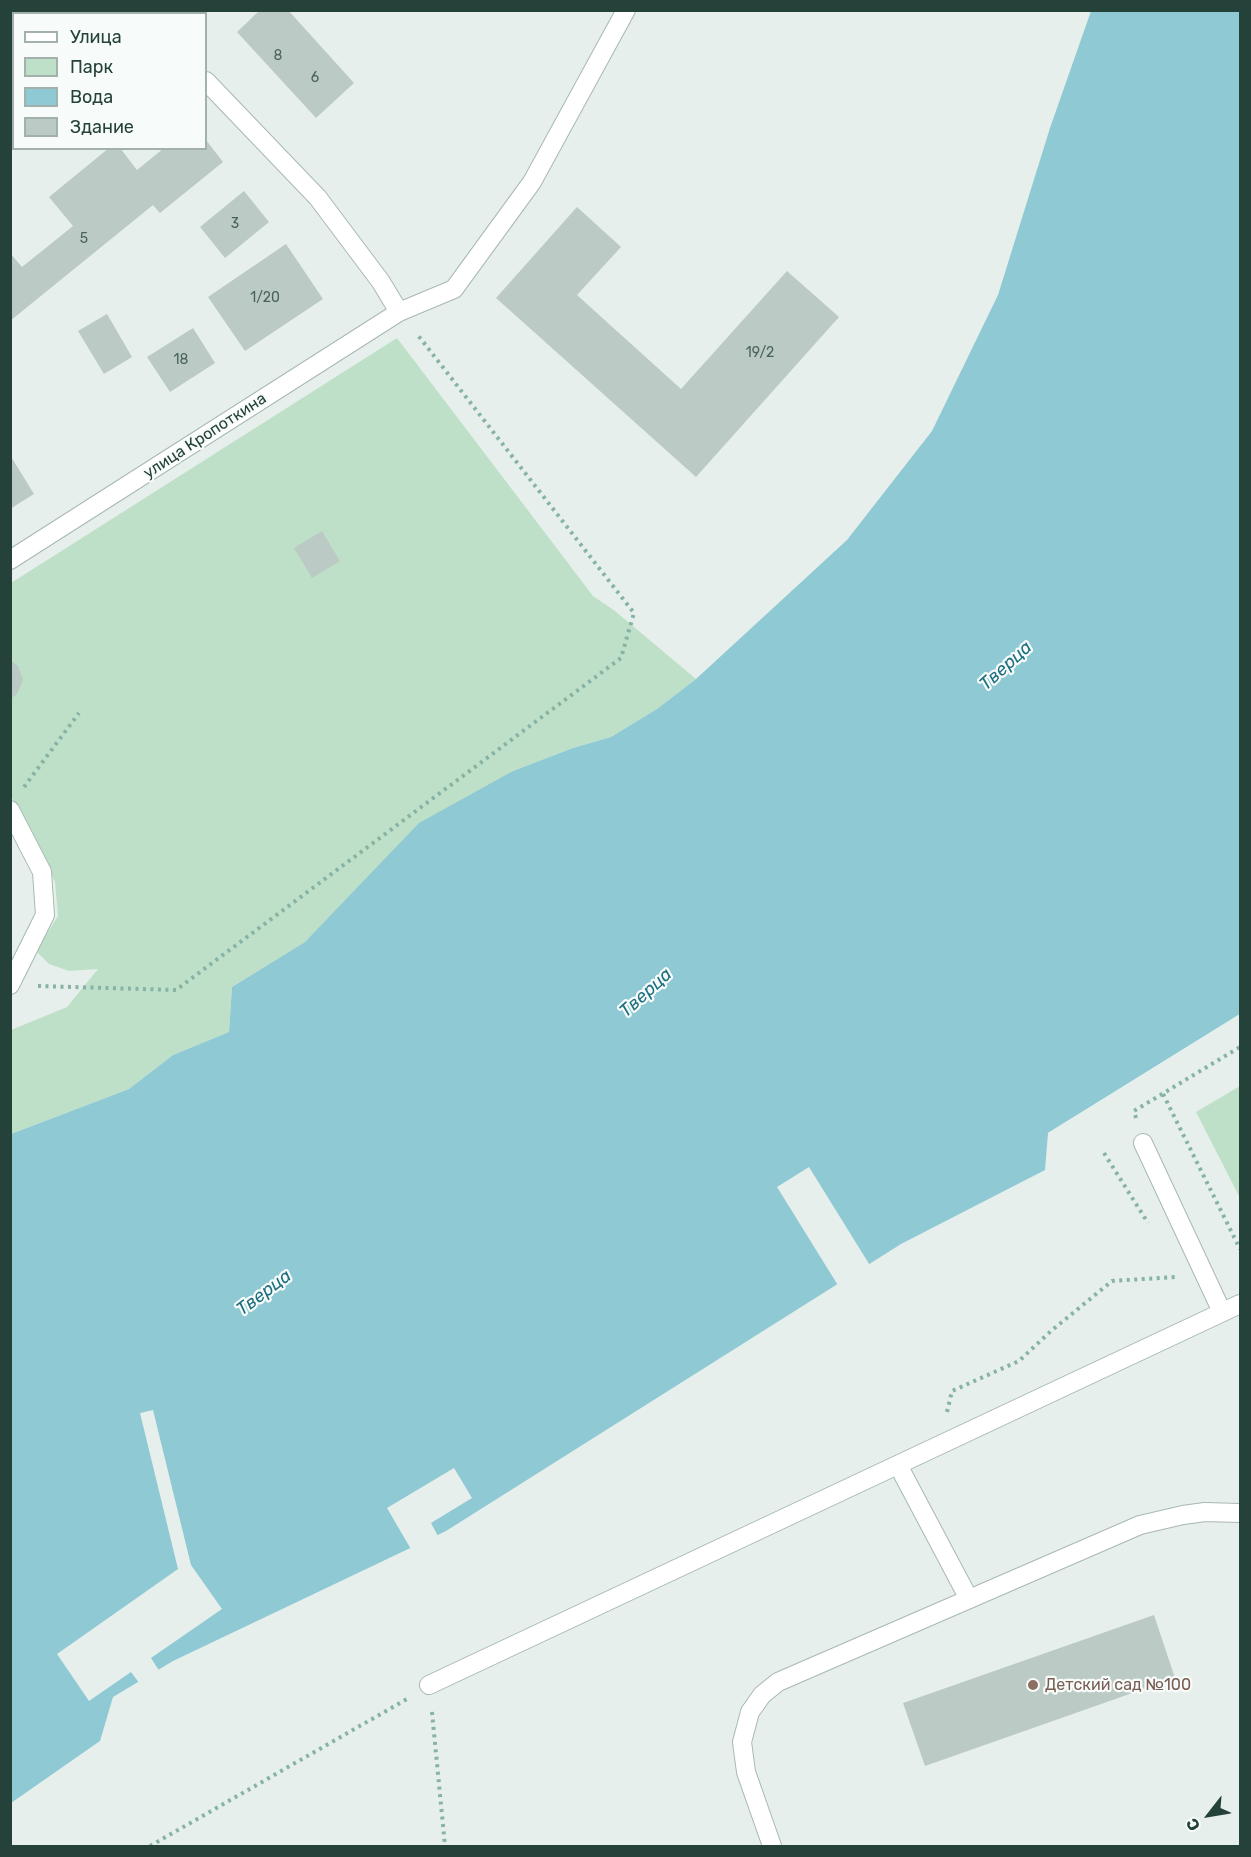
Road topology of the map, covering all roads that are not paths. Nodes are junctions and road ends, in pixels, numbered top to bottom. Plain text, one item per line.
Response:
1 (626, 10) edge
2 (207, 82) edge
3 (399, 312) junction
4 (10, 560) edge
5 (14, 803) edge
6 (10, 985) edge
7 (1143, 1143) road end
8 (1240, 1304) edge
9 (1222, 1312) junction
10 (898, 1465) junction
11 (1240, 1513) edge
12 (969, 1599) junction
13 (429, 1686) road end
14 (772, 1846) edge

1 - 3 street, улица Кропоткина
2 - 3 street
3 - 4 street, улица Кропоткина
5 - 6 street
7 - 9 street
8 - 9 street
9 - 10 street
10 - 12 street
10 - 13 street
11 - 12 street
12 - 14 street

